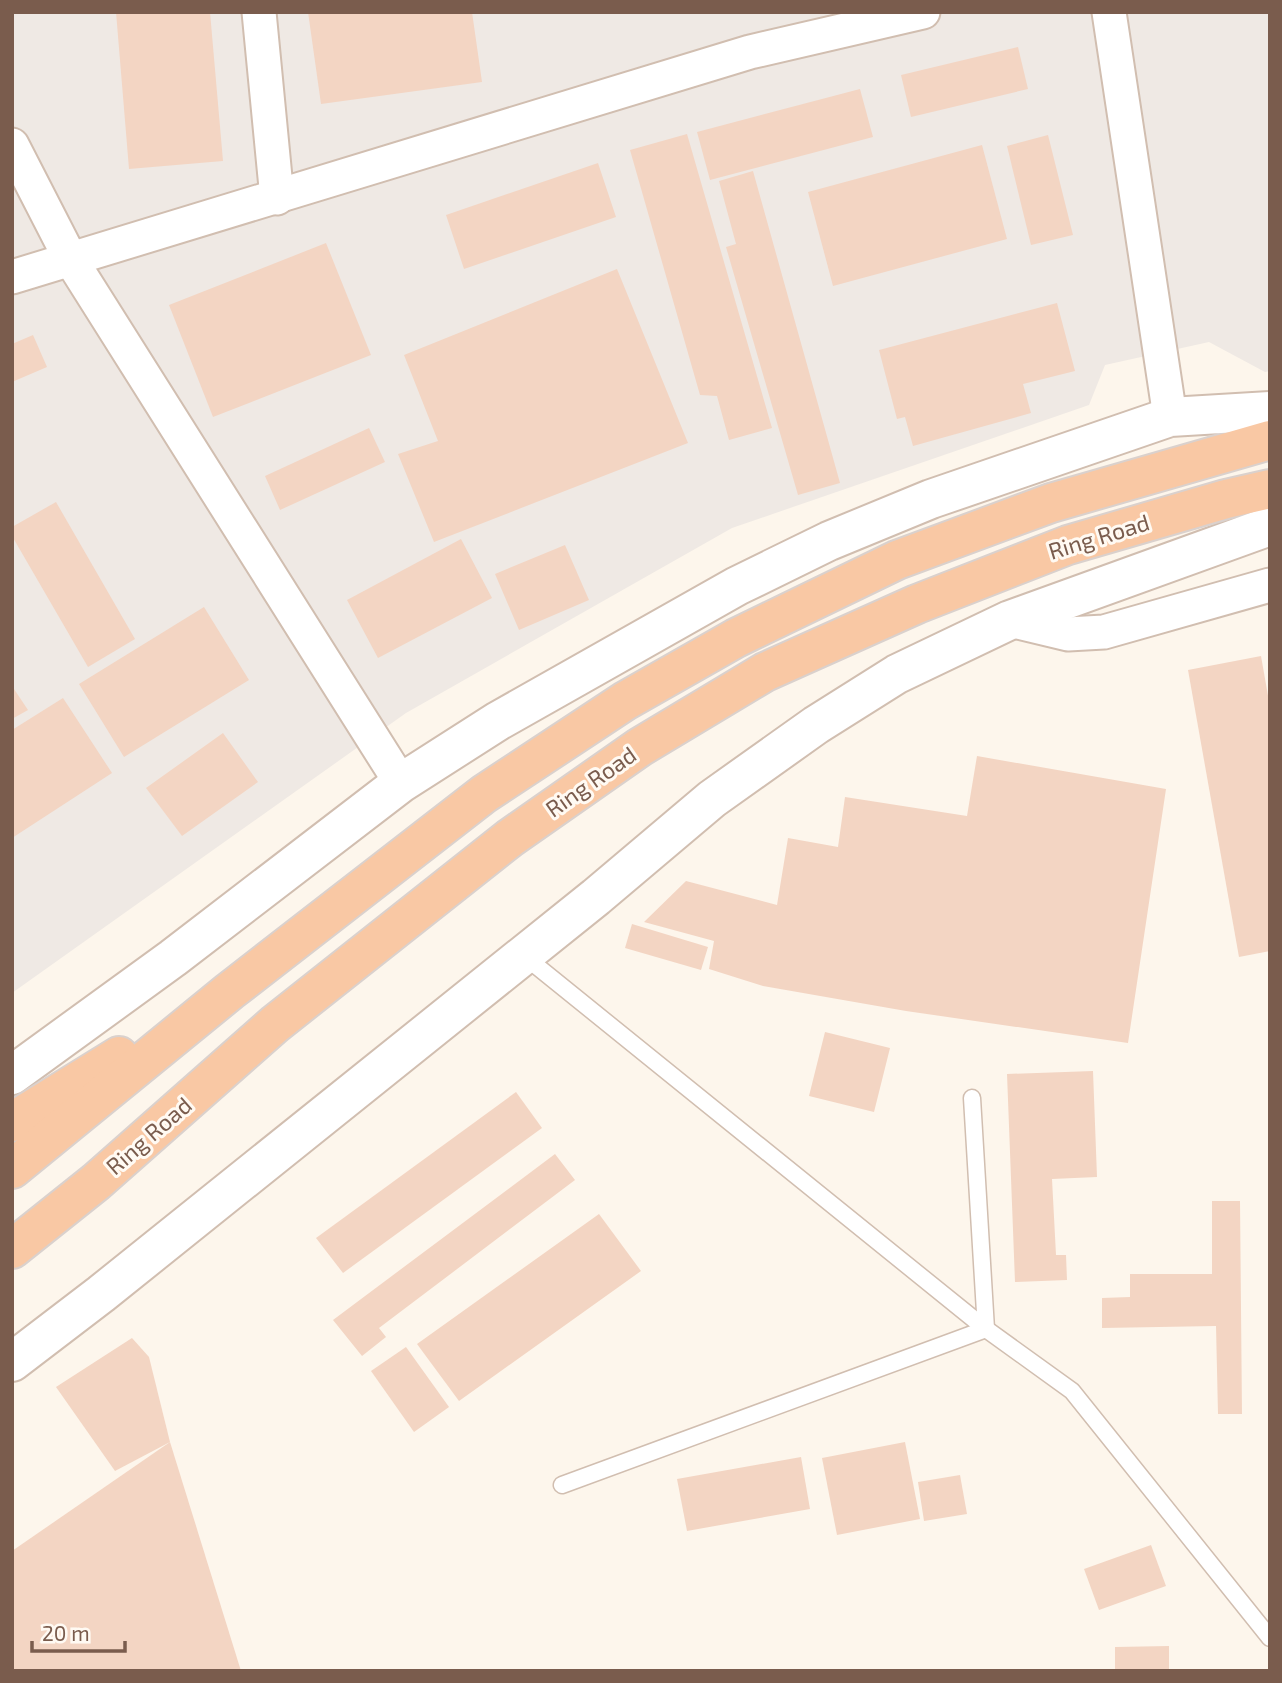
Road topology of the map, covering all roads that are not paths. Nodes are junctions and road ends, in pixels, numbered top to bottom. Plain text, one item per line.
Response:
1 (259, 12) edge
2 (923, 12) edge
3 (1109, 12) edge
4 (12, 145) edge
5 (277, 198) junction
6 (71, 260) junction
7 (12, 277) edge
8 (1270, 411) edge
9 (1170, 417) junction
10 (1270, 440) edge
11 (1270, 489) edge
12 (1270, 526) edge
13 (1270, 584) edge
14 (1010, 621) junction
15 (401, 783) junction
16 (523, 955) junction
17 (230, 991) junction
18 (12, 1075) edge
19 (972, 1098) dead end
20 (12, 1122) edge
21 (12, 1169) edge
22 (12, 1249) edge
23 (986, 1329) junction
24 (12, 1362) edge
25 (562, 1485) dead end
26 (1270, 1638) edge

1 - 5 street
2 - 5 street
3 - 9 street
4 - 6 street
5 - 6 street
6 - 7 street
6 - 15 street
8 - 9 street
9 - 15 street
10 - 17 highway, Ring Road
11 - 22 highway, Ring Road
12 - 14 street
13 - 14 street
14 - 16 street
15 - 18 street
16 - 23 lane
16 - 24 street
17 - 20 highway
17 - 21 highway, Ring Road
19 - 23 lane
23 - 25 lane
23 - 26 lane

